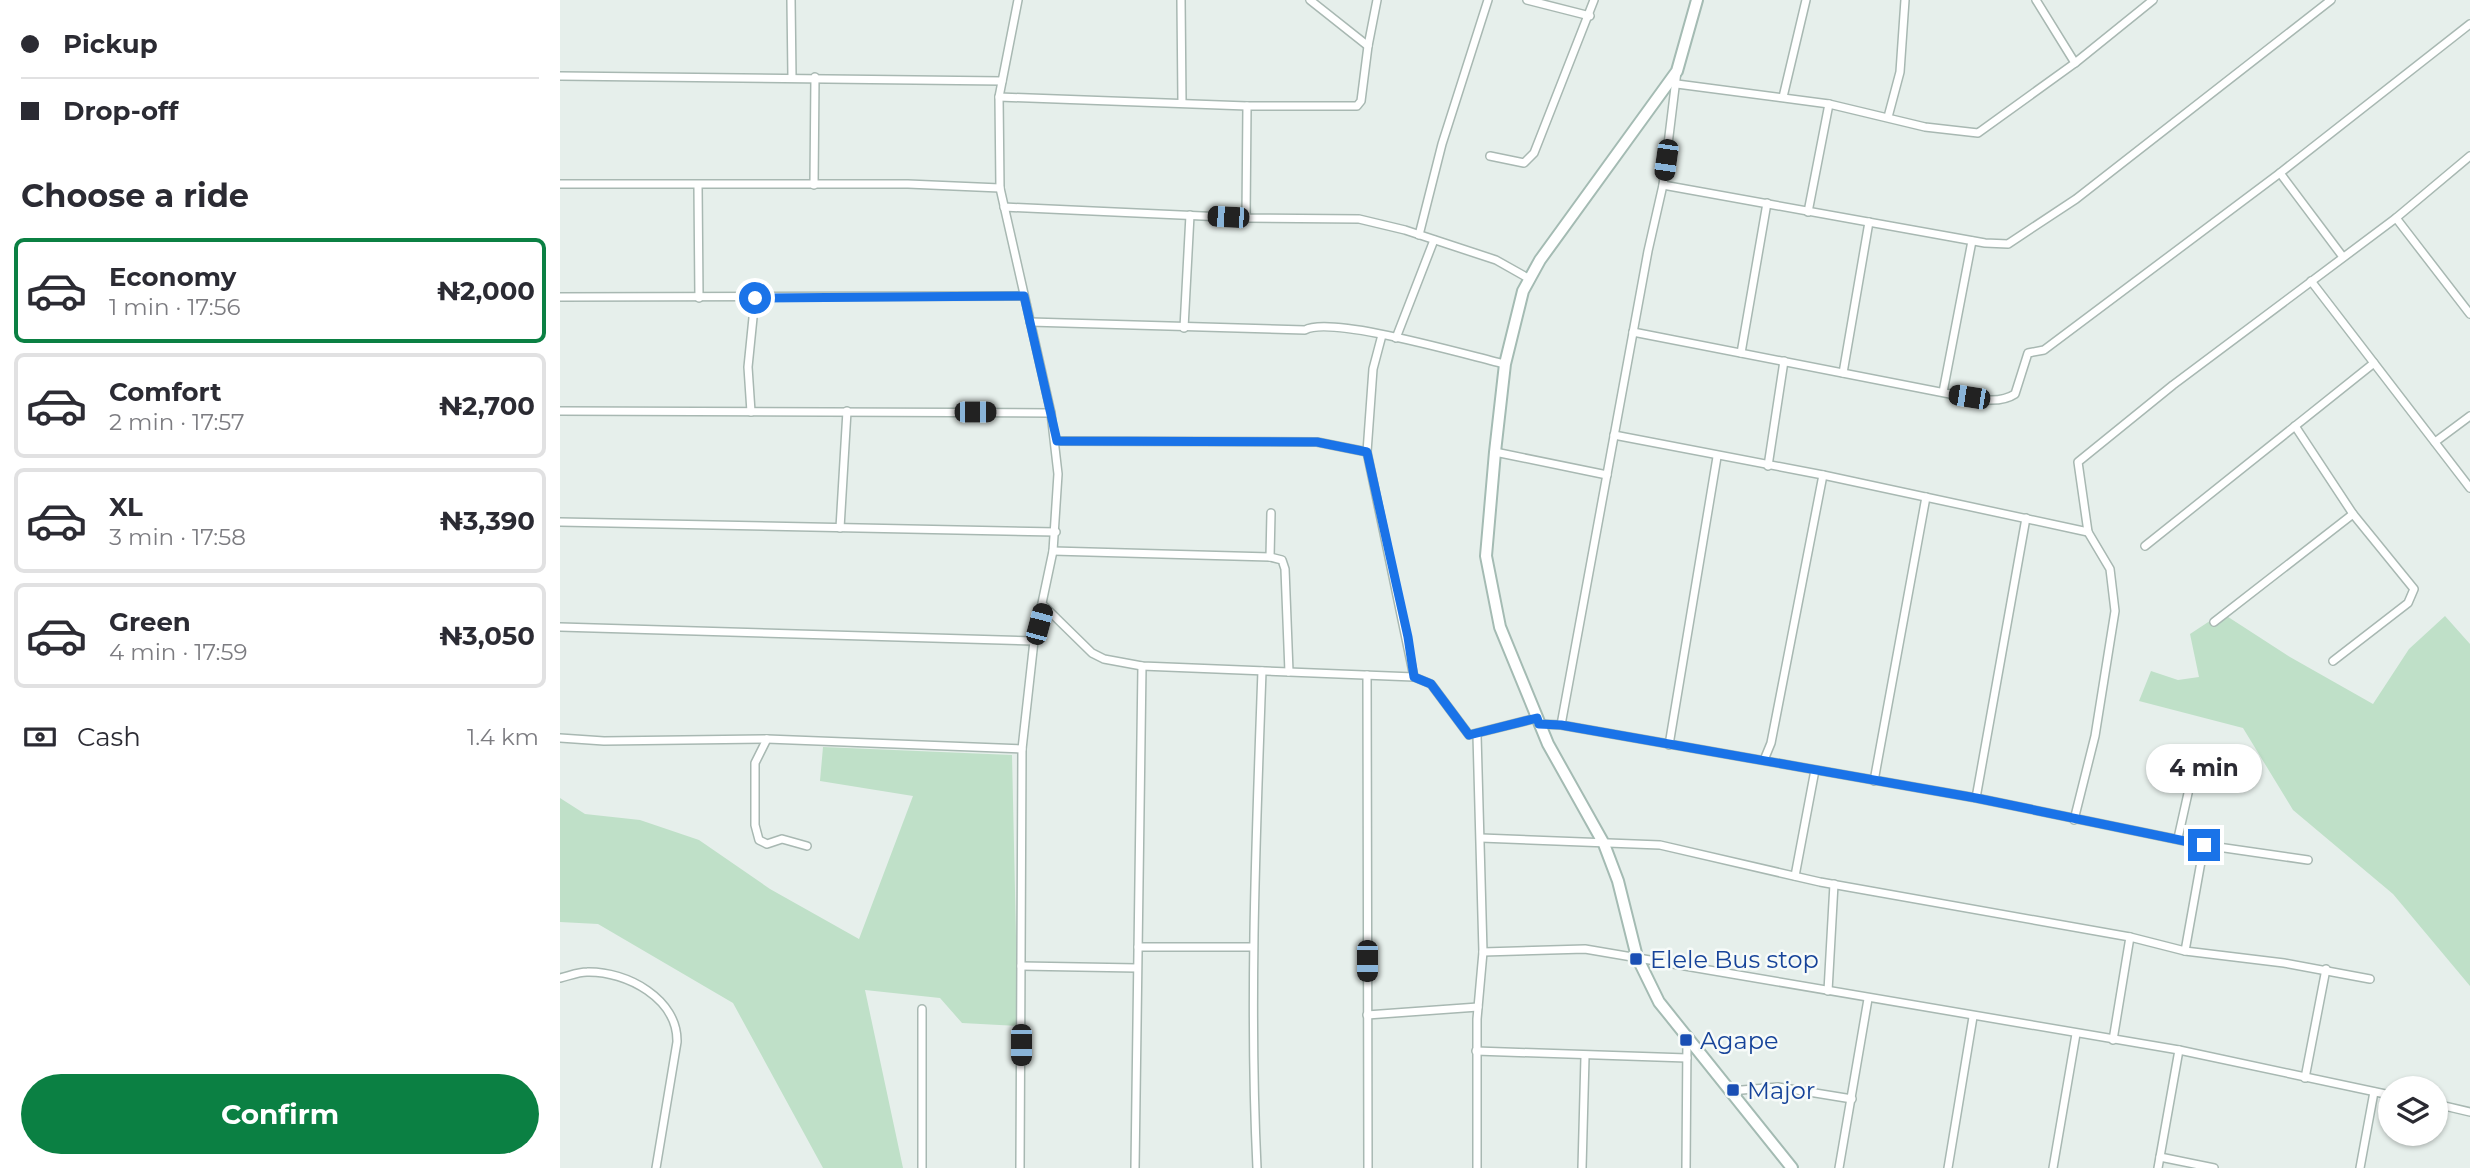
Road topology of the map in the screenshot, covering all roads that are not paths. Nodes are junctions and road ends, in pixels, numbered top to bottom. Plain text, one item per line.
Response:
1 (792, 0) edge
2 (1018, 0) edge
3 (1181, 0) edge
4 (1310, 0) edge
5 (1377, 0) edge
6 (1488, 0) edge
7 (1527, 0) edge
8 (1594, 0) edge
9 (1697, 0) edge
10 (1806, 0) edge
11 (1905, 0) edge
12 (2036, 0) edge
13 (2153, 0) edge
14 (2331, 0) edge
15 (1590, 16) junction
16 (2470, 24) edge
17 (1368, 46) junction
18 (2075, 63) junction
19 (1677, 71) junction
20 (560, 76) edge
21 (792, 76) junction
22 (815, 77) junction
23 (1002, 81) junction
24 (1677, 83) junction
25 (999, 97) junction
26 (1783, 97) junction
27 (1182, 102) junction
28 (1829, 104) junction
29 (1247, 106) junction
30 (1888, 117) junction
31 (1490, 156) dead end
32 (2470, 156) edge
33 (2280, 173) junction
34 (560, 184) edge
35 (814, 185) junction
36 (1663, 185) junction
37 (698, 186) junction
38 (1000, 188) junction
39 (1767, 204) junction
40 (1004, 207) junction
41 (1808, 212) junction
42 (1190, 215) junction
43 (1246, 218) junction
44 (2396, 218) junction
45 (1869, 222) junction
46 (1419, 234) junction
47 (1434, 240) junction
48 (1972, 241) junction
49 (2343, 257) junction
50 (1528, 278) junction
51 (2311, 281) junction
52 (1024, 296) junction
53 (560, 298) edge
54 (755, 298) junction
55 (699, 299) junction
56 (2470, 314) edge
57 (1030, 322) junction
58 (1184, 328) junction
59 (1633, 332) junction
60 (1382, 335) junction
61 (1396, 338) junction
62 (1741, 353) junction
63 (1784, 361) junction
64 (2374, 363) junction
65 (1505, 364) junction
66 (1843, 373) junction
67 (1943, 392) junction
68 (560, 411) edge
69 (751, 411) junction
70 (847, 411) junction
71 (1051, 413) junction
72 (2470, 416) edge
73 (2295, 426) junction
74 (1614, 435) junction
75 (1057, 441) junction
76 (2435, 442) junction
77 (1367, 452) junction
78 (1495, 452) junction
79 (1717, 457) junction
80 (1768, 466) junction
81 (1606, 475) junction
82 (1823, 475) junction
83 (2470, 488) edge
84 (1926, 497) junction
85 (1271, 513) dead end
86 (2353, 514) junction
87 (2026, 518) junction
88 (560, 522) edge
89 (840, 528) junction
90 (1056, 532) junction
91 (2088, 532) junction
92 (2145, 546) dead end
93 (1054, 551) junction
94 (1270, 557) junction
95 (1044, 606) junction
96 (2214, 622) dead end
97 (560, 627) edge
98 (1034, 641) junction
99 (2333, 661) dead end
100 (1142, 666) junction
101 (1262, 671) junction
102 (1289, 672) junction
103 (1367, 675) junction
104 (1414, 677) junction
105 (1538, 721) junction
106 (1561, 725) junction
107 (1477, 735) junction
108 (560, 738) edge
109 (767, 739) junction
110 (1771, 743) junction
111 (1669, 745) junction
112 (1022, 749) junction
113 (1764, 760) junction
114 (2195, 762) dead end
115 (1778, 763) junction
116 (1815, 771) junction
117 (1874, 781) junction
118 (1976, 798) junction
119 (2074, 820) junction
120 (1480, 838) junction
121 (2178, 838) junction
122 (1604, 844) junction
123 (2204, 845) junction
124 (807, 846) dead end
125 (2308, 860) dead end
126 (1795, 876) junction
127 (1834, 884) junction
128 (2130, 937) junction
129 (1138, 947) junction
130 (1253, 947) junction
131 (2185, 951) junction
132 (1483, 952) junction
133 (1637, 957) junction
134 (1021, 966) junction
135 (1137, 968) junction
136 (2326, 970) junction
137 (560, 978) edge
138 (2370, 979) dead end
139 (1828, 991) junction
140 (1868, 999) junction
141 (1478, 1007) junction
142 (922, 1009) dead end
143 (1367, 1015) junction
144 (1973, 1017) junction
145 (2076, 1034) junction
146 (1687, 1040) junction
147 (2112, 1040) junction
148 (2179, 1050) junction
149 (1476, 1051) junction
150 (1585, 1057) junction
151 (1687, 1058) junction
152 (2305, 1078) junction
153 (1729, 1091) junction
154 (2374, 1092) junction
155 (2378, 1093) edge
156 (1852, 1099) junction
157 (2448, 1107) edge
158 (2470, 1112) edge
159 (2160, 1157) junction
160 (1788, 1167) edge
161 (656, 1168) edge
162 (922, 1168) edge
163 (1020, 1168) edge
164 (1135, 1168) edge
165 (1257, 1168) edge
166 (1368, 1168) edge
167 (1477, 1168) edge
168 (1582, 1168) edge
169 (1686, 1168) edge
170 (1839, 1168) edge
171 (1948, 1168) edge
172 (2053, 1168) edge
173 (2158, 1168) edge
174 (2214, 1168) edge
175 (2360, 1168) edge

1 - 21 street
2 - 23 street
3 - 27 street
4 - 17 street
5 - 17 street
6 - 46 street
7 - 15 street
8 - 15 street
9 - 19 street
10 - 26 street
11 - 30 street
12 - 18 street
13 - 18 street
14 - 48 street
15 - 31 street
16 - 33 street
17 - 29 street
18 - 30 street
19 - 24 street
19 - 50 street
20 - 21 street
21 - 22 street
22 - 23 street
22 - 35 street
23 - 25 street
24 - 26 street
24 - 36 street
25 - 27 street
25 - 38 street
26 - 28 street
27 - 29 street
28 - 30 street
28 - 41 street
29 - 43 street
32 - 44 street
33 - 49 street
33 - 67 street
34 - 37 street
35 - 37 street
35 - 38 street
36 - 39 street
36 - 59 street
37 - 55 street
38 - 40 street
39 - 41 street
39 - 62 street
40 - 42 street
40 - 52 street
41 - 45 street
42 - 43 street
42 - 58 street
43 - 46 street
44 - 49 street
44 - 56 street
45 - 48 street
45 - 66 street
46 - 47 street
47 - 50 street
47 - 61 street
48 - 67 street
49 - 51 street
50 - 65 street
51 - 64 street
51 - 91 street
52 - 54 street
52 - 57 street
53 - 55 street
54 - 55 street
54 - 69 street
57 - 58 street
57 - 71 street
58 - 60 street
59 - 62 street
59 - 74 street
60 - 61 street
60 - 77 street
61 - 65 street
62 - 63 street
63 - 66 street
63 - 80 street
64 - 73 street
64 - 76 street
65 - 78 street
66 - 67 street
68 - 69 street
69 - 70 street
70 - 71 street
70 - 89 street
71 - 75 street
72 - 76 street
73 - 86 street
73 - 92 street
74 - 79 street
74 - 81 street
75 - 77 street
75 - 90 street
76 - 83 street
77 - 104 street
78 - 81 street
78 - 105 street
79 - 80 street
79 - 111 street
80 - 82 street
81 - 106 street
82 - 84 street
82 - 110 street
84 - 87 street
84 - 117 street
85 - 94 street
86 - 96 street
86 - 99 street
87 - 91 street
87 - 118 street
88 - 89 street
89 - 90 street
90 - 93 street
91 - 119 street
93 - 94 street
93 - 95 street
94 - 102 street
95 - 98 street
95 - 100 street
97 - 98 street
98 - 112 street
100 - 101 street
100 - 129 street
101 - 102 street
101 - 130 street
102 - 103 street
103 - 104 street
103 - 143 street
104 - 107 street
105 - 106 street
105 - 107 street
105 - 122 street
106 - 111 street
107 - 120 street
108 - 109 street
109 - 112 street
109 - 124 street
110 - 113 street
110 - 115 street
111 - 113 street
112 - 134 street
113 - 115 street
114 - 121 street
115 - 116 street
116 - 117 street
116 - 126 street
117 - 118 street
118 - 119 street
119 - 121 street
120 - 122 street
120 - 132 street
121 - 123 street
122 - 126 street
122 - 133 street
123 - 125 street
123 - 131 street
126 - 127 street
127 - 128 street
127 - 139 street
128 - 131 street
128 - 147 street
129 - 130 street
129 - 135 street
130 - 165 street
131 - 136 street
132 - 133 street
132 - 141 street
133 - 139 street
133 - 146 street
134 - 135 street
134 - 163 street
135 - 164 street
136 - 138 street
136 - 152 street
137 - 161 street
139 - 140 street
140 - 144 street
140 - 156 street
141 - 143 street
141 - 149 street
142 - 162 street
143 - 166 street
144 - 145 street
144 - 171 street
145 - 147 street
145 - 172 street
146 - 151 street
146 - 153 street
147 - 148 street
148 - 152 street
148 - 159 street
149 - 150 street
149 - 167 street
150 - 151 street
150 - 168 street
151 - 169 street
152 - 154 street
153 - 156 street
153 - 160 street
154 - 155 street
154 - 175 street
156 - 170 street
157 - 158 street
159 - 173 street
159 - 174 street

